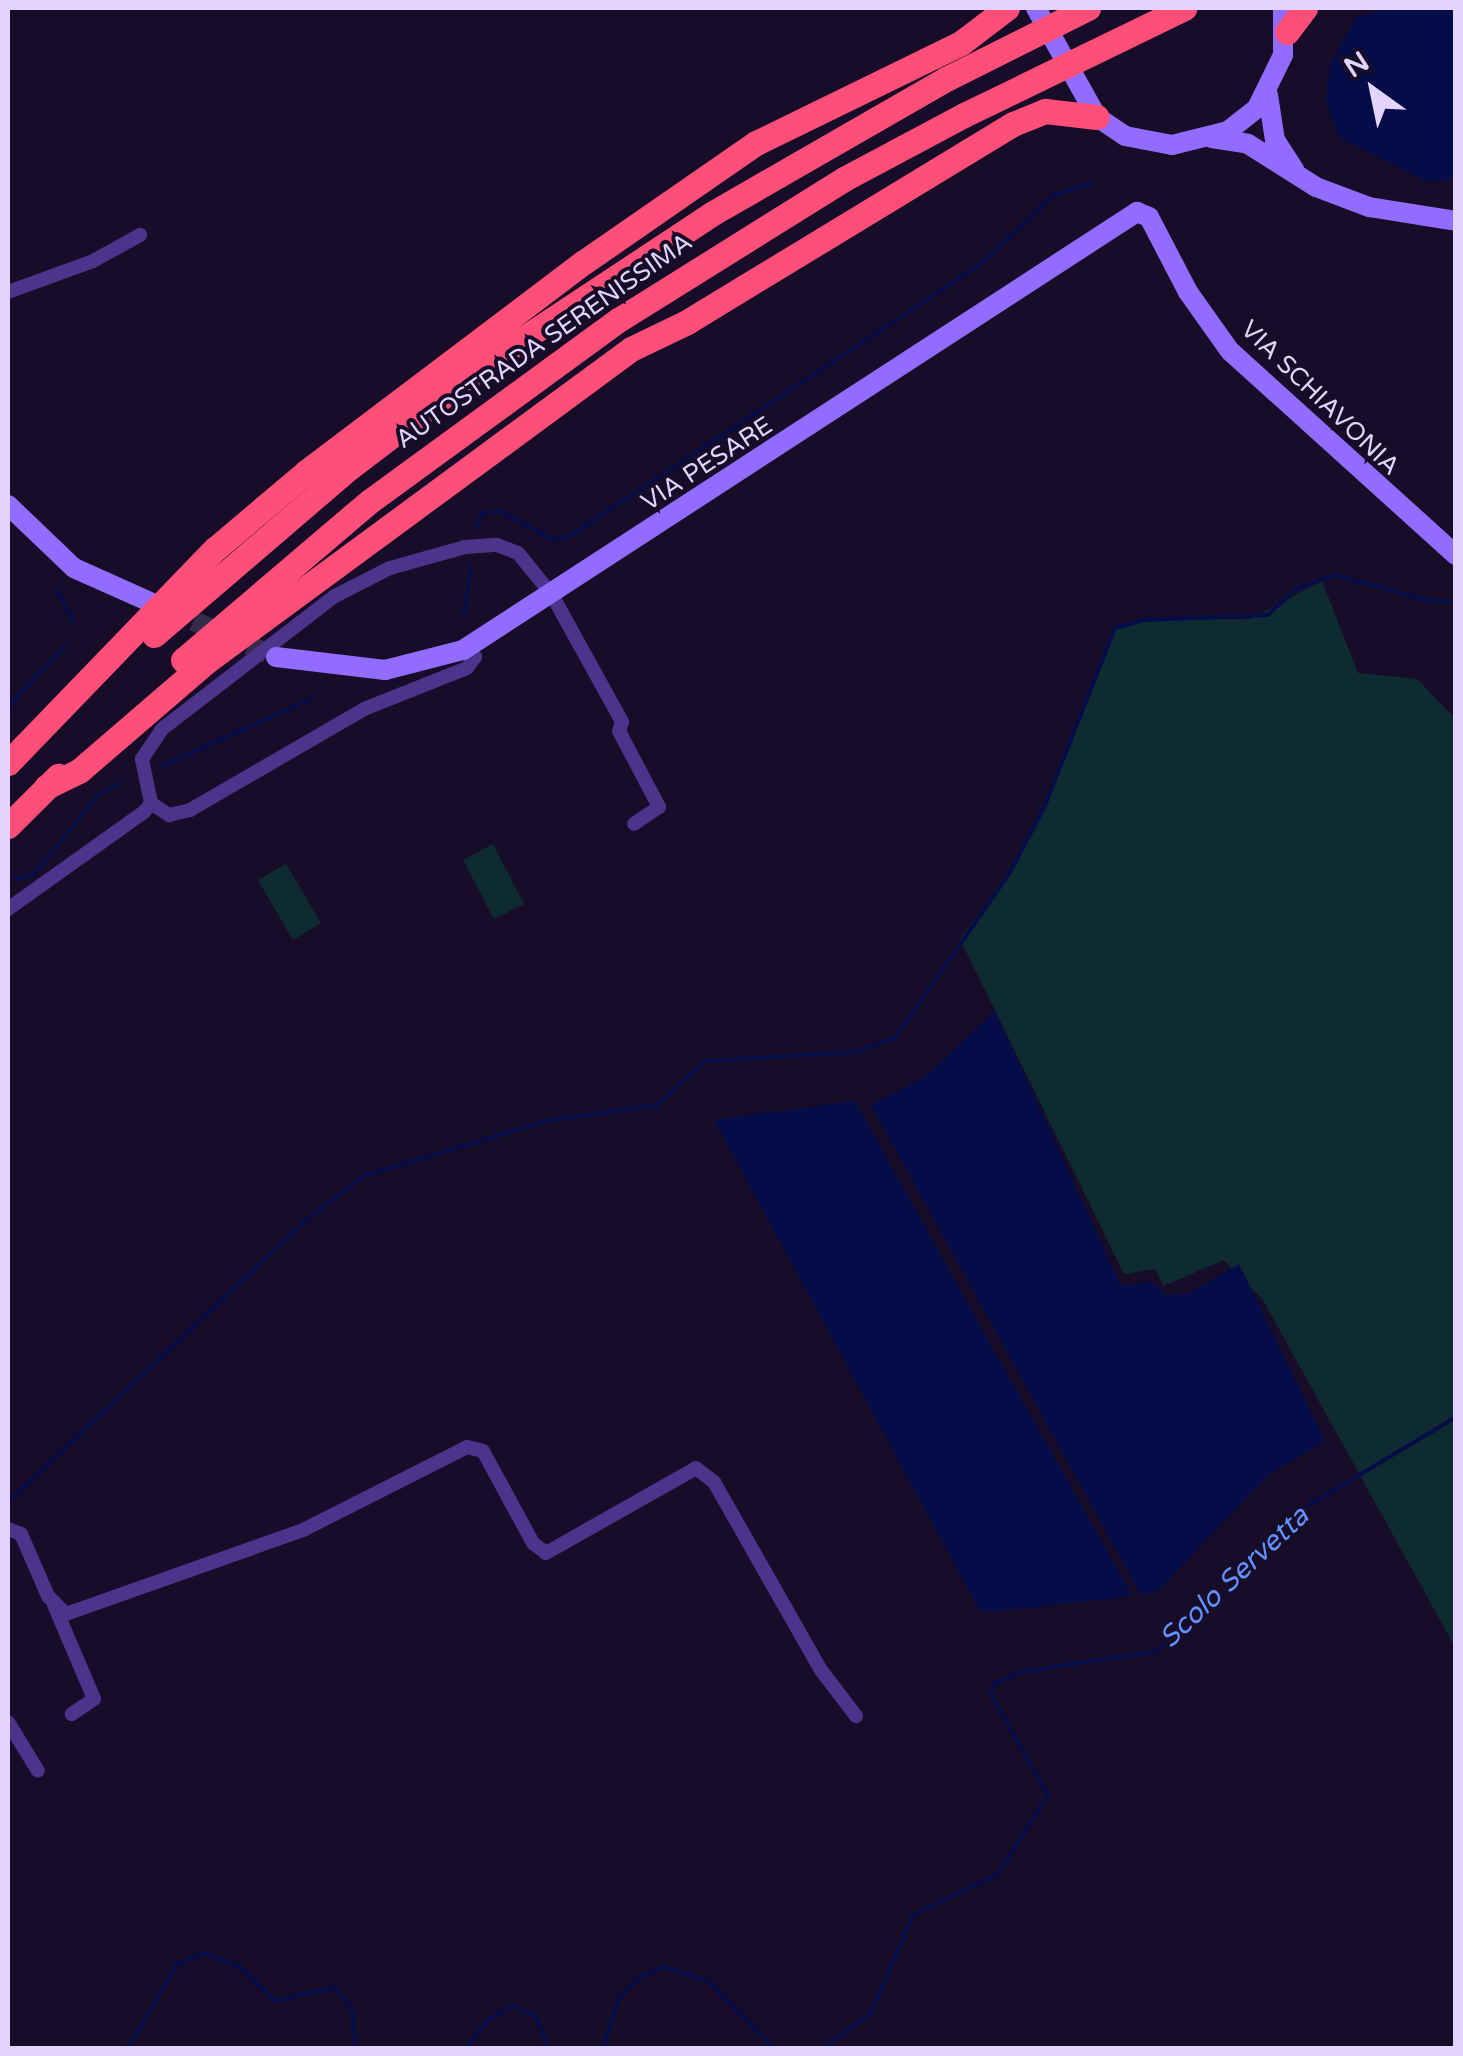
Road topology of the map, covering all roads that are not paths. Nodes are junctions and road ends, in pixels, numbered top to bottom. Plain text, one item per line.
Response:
1 (1007, 8) edge
2 (1036, 8) edge
3 (1088, 8) edge
4 (1184, 8) edge
5 (1305, 8) edge
6 (1284, 20) edge
7 (1268, 94) junction
8 (1097, 116) junction
9 (1210, 138) junction
10 (1298, 175) junction
11 (1138, 212) joint
12 (1456, 220) edge
13 (140, 234) dead end
14 (8, 292) edge
15 (8, 506) edge
16 (1456, 555) edge
17 (552, 595) junction
18 (150, 602) tunnel mouth
19 (470, 646) junction
20 (276, 658) tunnel mouth
21 (8, 763) edge
22 (8, 776) edge
23 (46, 787) junction
24 (151, 803) junction
25 (634, 824) dead end
26 (8, 826) edge
27 (8, 910) edge
28 (8, 1529) edge
29 (54, 1606) junction
30 (72, 1714) dead end
31 (856, 1716) dead end
32 (8, 1722) edge
33 (38, 1771) dead end

1 - 21 highway
2 - 8 street
3 - 22 highway, AUTOSTRADA SERENISSIMA, bridge
4 - 23 highway, AUTOSTRADA SERENISSIMA, bridge
5 - 6 highway
6 - 7 street
7 - 9 street
7 - 10 street
8 - 9 street
8 - 23 highway
9 - 10 street
10 - 12 street
11 - 16 street, VIA SCHIAVONIA
11 - 17 street, VIA PESARE
13 - 14 street
15 - 18 street
17 - 19 street, VIA PESARE
17 - 24 street
17 - 25 street
19 - 20 street, VIA PESARE
19 - 24 street
23 - 26 highway, AUTOSTRADA SERENISSIMA
24 - 27 street
28 - 29 street
29 - 30 street
29 - 31 street
32 - 33 street

